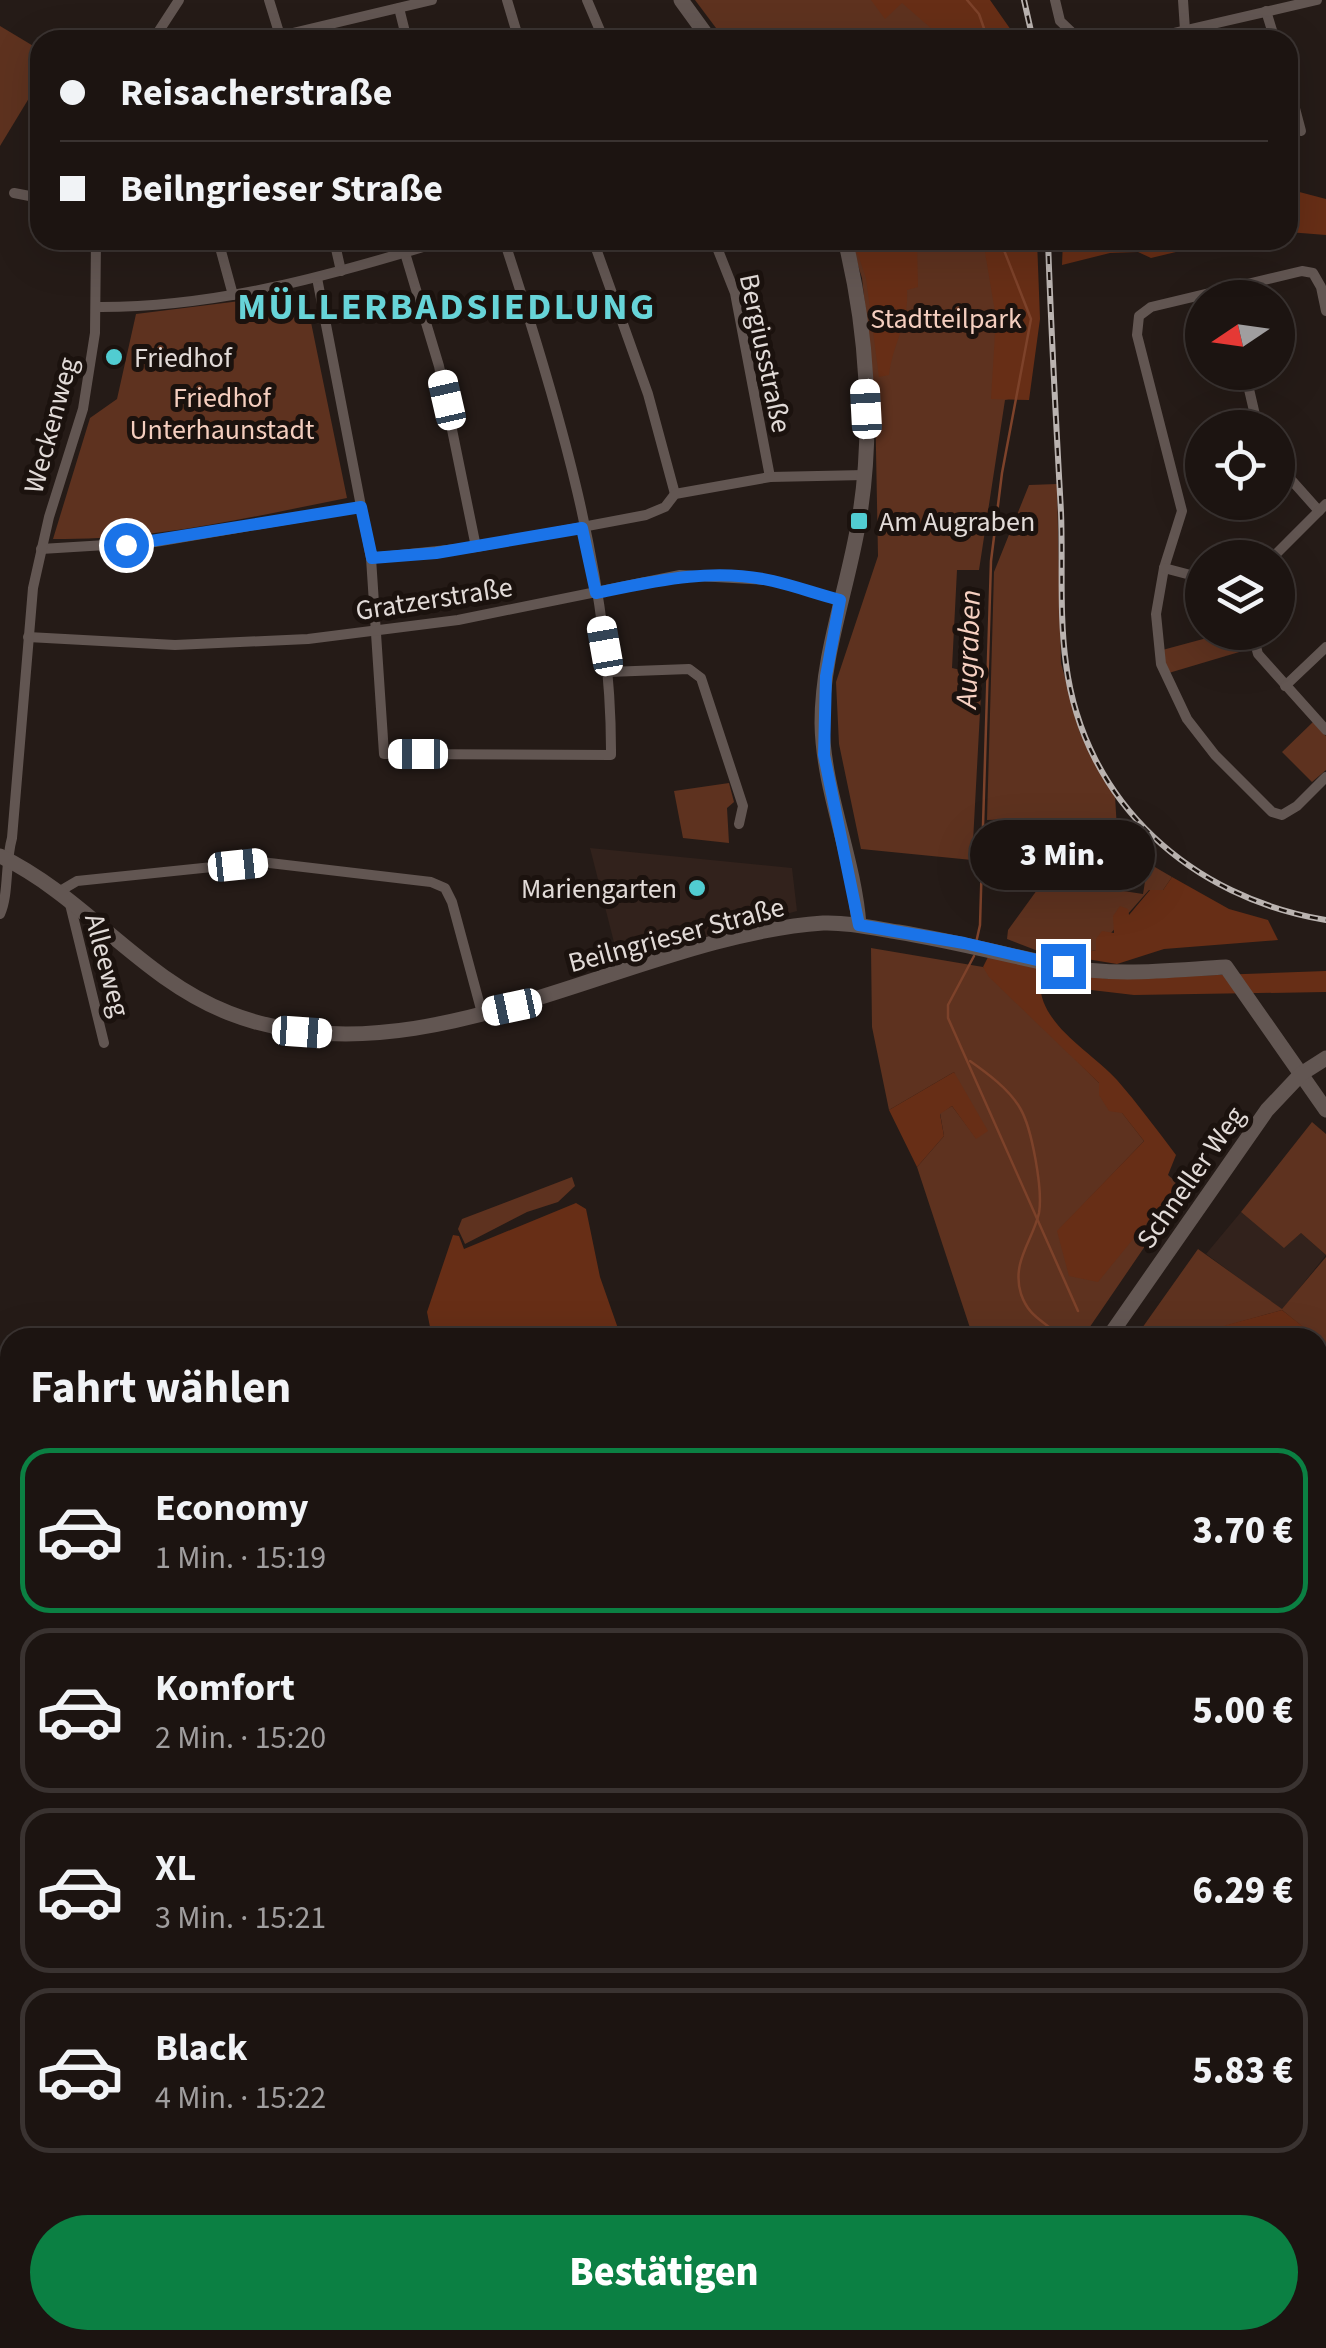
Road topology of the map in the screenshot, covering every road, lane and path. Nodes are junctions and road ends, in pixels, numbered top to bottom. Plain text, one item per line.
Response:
1 (178, 0) edge
2 (269, 0) edge
3 (432, 0) edge
4 (507, 0) edge
5 (587, 0) edge
6 (681, 0) edge
7 (1055, 0) edge
8 (1183, 0) edge
9 (1317, 0) edge
10 (399, 8) junction
11 (1266, 12) junction
12 (159, 30) edge
13 (278, 30) edge
14 (312, 30) edge
15 (404, 30) edge
16 (516, 30) edge
17 (600, 30) edge
18 (703, 30) edge
19 (1069, 30) edge
20 (1185, 30) joint
21 (1272, 30) edge
22 (1298, 120) edge
23 (1301, 131) dead end
24 (14, 193) dead end
25 (30, 196) edge
26 (96, 250) edge
27 (221, 250) edge
28 (336, 250) edge
29 (414, 250) edge
30 (507, 250) edge
31 (597, 250) edge
32 (718, 250) edge
33 (848, 250) edge
34 (405, 253) junction
35 (341, 271) junction
36 (317, 278) junction
37 (1267, 280) edge
38 (233, 295) junction
39 (1185, 300) edge
40 (96, 307) junction
41 (1326, 311) edge
42 (865, 475) junction
43 (770, 477) junction
44 (1295, 482) edge
45 (675, 494) junction
46 (361, 507) junction
47 (1322, 508) edge
48 (582, 528) junction
49 (1290, 540) edge
50 (476, 547) junction
51 (41, 549) junction
52 (372, 558) junction
53 (1164, 568) junction
54 (1185, 574) edge
55 (596, 593) junction
56 (840, 600) junction
57 (376, 632) junction
58 (28, 637) junction
59 (1326, 647) edge
60 (1257, 650) edge
61 (608, 672) junction
62 (1284, 686) junction
63 (1326, 730) edge
64 (1326, 778) edge
65 (738, 824) dead end
66 (3, 857) edge
67 (64, 895) junction
68 (0, 914) edge
69 (859, 925) junction
70 (482, 1013) junction
71 (104, 1044) dead end
72 (1326, 1058) edge
73 (1301, 1074) junction
74 (1326, 1110) edge
75 (1115, 1328) edge

1 - 12 street
2 - 13 street
3 - 10 street
4 - 16 street
5 - 17 street
6 - 18 main road
7 - 19 street
8 - 20 street
9 - 11 street
10 - 14 street
10 - 15 street
11 - 20 street
11 - 21 street
22 - 23 street
24 - 25 street
26 - 40 street, Weckenweg
27 - 38 street
28 - 35 street
29 - 34 street
30 - 48 street
31 - 45 street
32 - 43 street, Bergiusstraße
33 - 42 main road
34 - 35 street
34 - 50 street
35 - 36 street
36 - 38 street
36 - 46 street
37 - 41 street
38 - 40 street
39 - 53 street
40 - 51 street, Weckenweg
42 - 43 street
42 - 56 main road
43 - 45 street
44 - 47 street
45 - 48 street
46 - 51 street
46 - 52 street
47 - 49 street
48 - 50 street
48 - 55 street
50 - 52 street
51 - 58 street, Weckenweg
52 - 57 street
53 - 54 street
53 - 64 street
55 - 56 street, Gratzerstraße
55 - 57 street, Gratzerstraße
55 - 61 street
56 - 69 main road
57 - 58 street, Gratzerstraße
57 - 61 street
58 - 66 street, Weckenweg
59 - 62 street
60 - 62 street
61 - 65 street
62 - 63 street
66 - 67 main road, Beilngrieser Straße
66 - 68 street, Weckenweg
67 - 70 main road, Beilngrieser Straße
67 - 70 street
67 - 71 street, Alleeweg
69 - 70 main road, Beilngrieser Straße
69 - 73 main road, Beilngrieser Straße
72 - 73 main road, Schneller Weg
73 - 74 main road
73 - 75 main road, Schneller Weg

